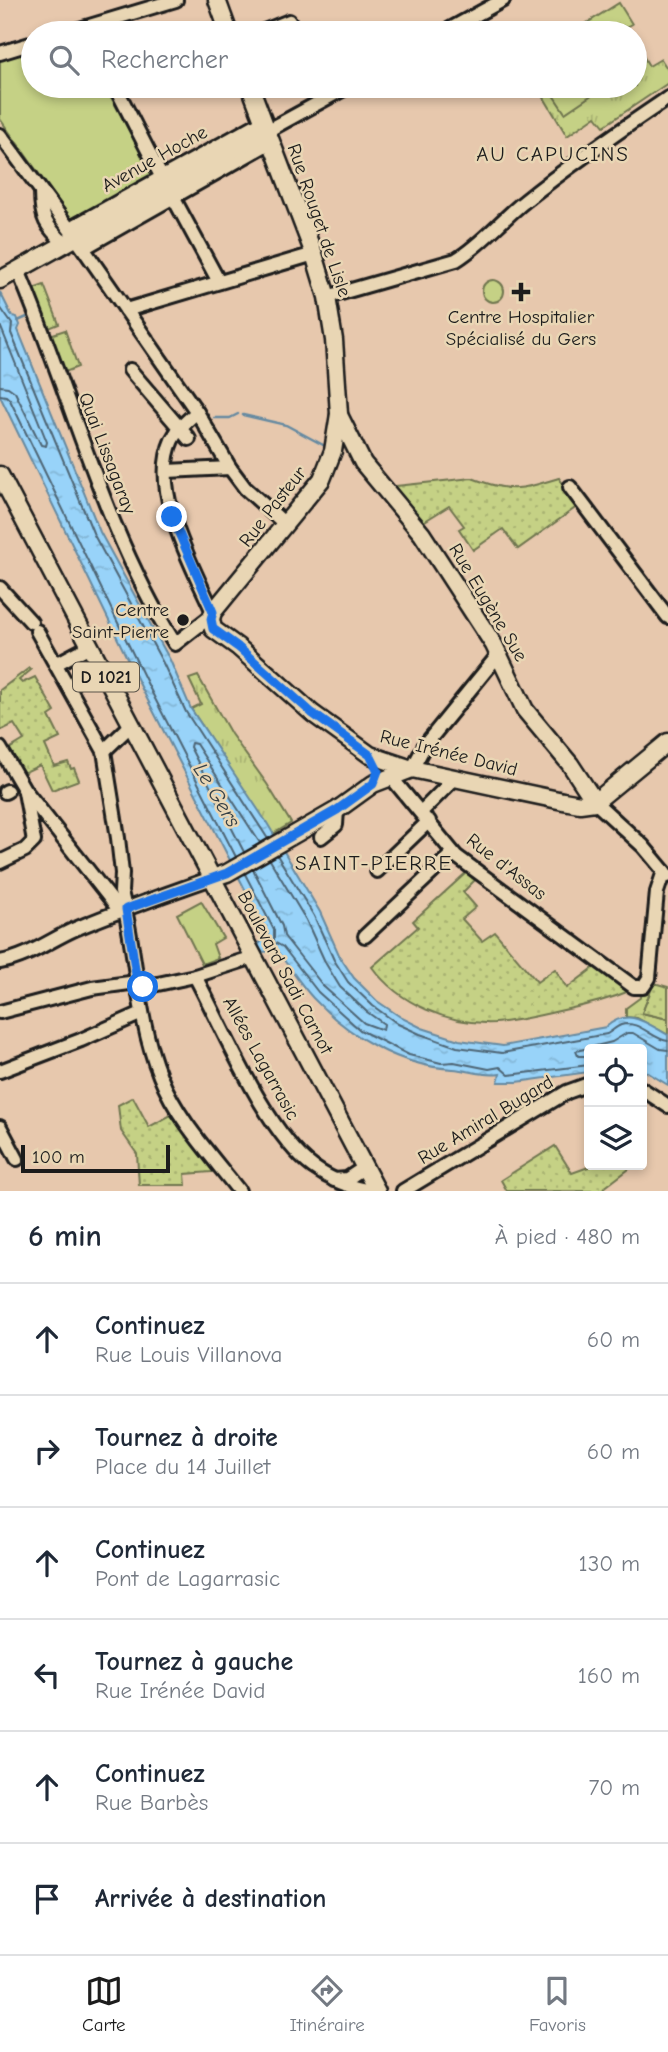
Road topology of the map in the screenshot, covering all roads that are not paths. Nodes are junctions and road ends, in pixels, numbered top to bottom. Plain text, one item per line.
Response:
1 (174, 0) edge
2 (216, 0) edge
3 (503, 0) edge
4 (114, 21) edge
5 (224, 21) edge
6 (465, 21) edge
7 (21, 47) edge
8 (0, 53) edge
9 (121, 98) edge
10 (255, 98) edge
11 (316, 98) edge
12 (668, 98) edge
13 (267, 131) junction
14 (0, 135) edge
15 (162, 178) junction
16 (173, 197) junction
17 (70, 241) junction
18 (314, 254) junction
19 (11, 274) edge
20 (219, 282) junction
21 (327, 297) junction
22 (126, 310) junction
23 (130, 370) dead end
24 (197, 412) junction
25 (339, 414) junction
26 (180, 428) junction
27 (189, 439) dead end
28 (363, 463) junction
29 (230, 468) junction
30 (167, 471) junction
31 (0, 475) edge
32 (322, 479) junction
33 (570, 487) dead end
34 (285, 524) junction
35 (0, 588) edge
36 (212, 614) junction
37 (668, 617) edge
38 (90, 646) junction
39 (499, 654) junction
40 (56, 664) junction
41 (131, 725) junction
42 (668, 743) edge
43 (0, 748) edge
44 (104, 751) junction
45 (373, 760) junction
46 (412, 769) junction
47 (577, 773) junction
48 (391, 777) junction
49 (455, 778) junction
50 (373, 784) junction
51 (24, 789) junction
52 (567, 801) junction
53 (595, 802) junction
54 (337, 810) junction
55 (425, 816) junction
56 (321, 838) dead end
57 (453, 853) junction
58 (0, 862) edge
59 (377, 872) dead end
60 (666, 873) edge
61 (220, 875) junction
62 (123, 910) junction
63 (365, 936) dead end
64 (254, 957) junction
65 (0, 962) edge
66 (195, 976) junction
67 (138, 985) junction
68 (0, 1012) edge
69 (142, 1013) junction
70 (0, 1071) edge
71 (584, 1086) edge
72 (647, 1092) edge
73 (668, 1106) edge
74 (0, 1127) edge
75 (17, 1159) dead end
76 (365, 1167) junction
77 (334, 1180) junction
78 (239, 1191) edge
79 (375, 1191) edge
80 (403, 1191) edge

1 - 4 street
2 - 5 main road
3 - 6 street
7 - 8 street
9 - 15 street
10 - 13 main road, Rue Rouget de Lisle
11 - 13 street
12 - 21 street
13 - 15 street, Avenue Hoche
13 - 16 street, Avenue Hoche
13 - 17 main road, Avenue Hoche
13 - 18 main road, Rue Rouget de Lisle
14 - 17 street
15 - 17 street, Avenue Hoche
16 - 17 street, Avenue Hoche
16 - 20 street
17 - 19 main road, Avenue Hoche
17 - 22 street
18 - 20 street
18 - 21 main road, Rue Rouget de Lisle
19 - 36 street, Quai Lissagaray
20 - 22 street
21 - 25 main road, Rue Rouget de Lisle
22 - 24 street
23 - 26 street
24 - 26 street
24 - 29 street
25 - 28 main road, Rue Eugène Sue
25 - 32 main road, Rue Pasteur
26 - 27 street
26 - 30 street
28 - 32 main road
28 - 39 main road, Rue Eugène Sue
29 - 30 street
29 - 34 street
30 - 36 street
31 - 38 main road, Boulevard Sadi Carnot / D 1021
32 - 34 main road, Rue Pasteur
33 - 37 street
34 - 36 main road, Rue Pasteur
35 - 40 street
36 - 45 main road, Rue Irénée David
38 - 40 street
38 - 41 main road, Boulevard Sadi Carnot / D 1021
39 - 46 street
39 - 47 main road, Rue Eugène Sue
40 - 44 street
41 - 44 street
41 - 61 main road, Boulevard Sadi Carnot / D 1021
42 - 53 main road
43 - 51 street
44 - 62 street
45 - 46 main road, Rue Irénée David
45 - 48 main road, Rue d'Assas
45 - 50 main road
46 - 48 main road
46 - 49 main road, Rue Irénée David
47 - 52 main road
47 - 53 main road, Rue Eugène Sue
48 - 50 main road
48 - 55 street, Rue d'Assas
49 - 52 main road, Rue Irénée David
49 - 55 street
50 - 54 main road
51 - 58 street
51 - 62 street
52 - 53 main road, Rue Irénée David
53 - 60 street
54 - 56 street
54 - 61 main road
55 - 57 street, Rue d'Assas
55 - 59 street
57 - 60 street, Rue d'Assas
57 - 63 street
61 - 62 street
61 - 64 main road, Boulevard Sadi Carnot / D 1021
62 - 65 street
62 - 67 street
64 - 66 street
64 - 76 main road, Boulevard Sadi Carnot / D 1021
66 - 67 street
66 - 77 street, Allées Lagarrasic
67 - 68 street
67 - 69 street
69 - 70 street
69 - 78 street
71 - 80 street, Rue Amiral Bugard
72 - 73 street
74 - 75 street
76 - 77 street
76 - 79 main road, Boulevard Sadi Carnot / D 1021
77 - 79 street, Allées Lagarrasic

